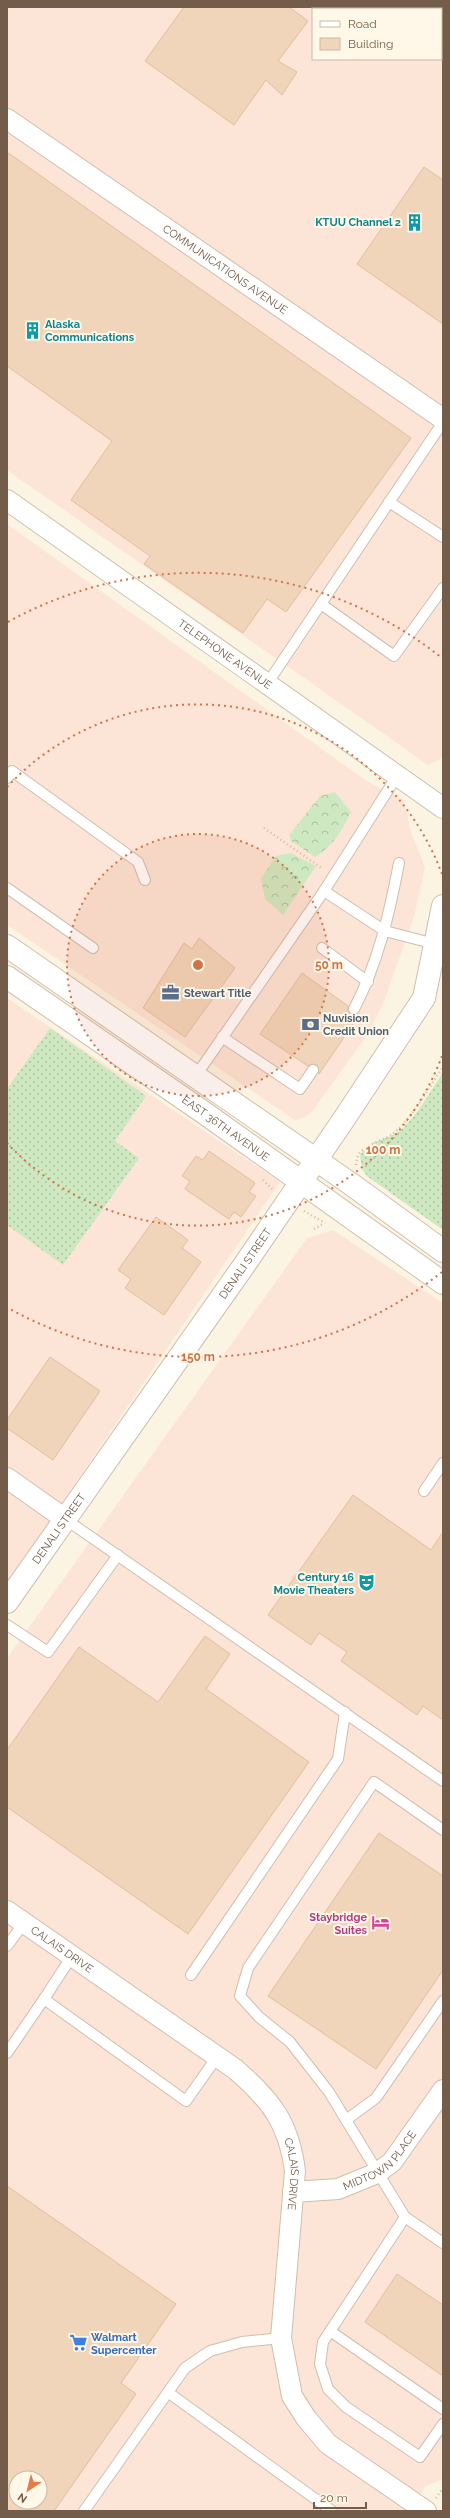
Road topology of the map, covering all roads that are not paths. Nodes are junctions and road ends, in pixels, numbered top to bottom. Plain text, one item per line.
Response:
1 (7, 118) edge
2 (443, 421) edge
3 (7, 500) edge
4 (390, 502) junction
5 (443, 537) edge
6 (443, 588) edge
7 (321, 604) junction
8 (267, 684) junction
9 (9, 773) edge
10 (398, 776) junction
11 (443, 808) edge
12 (399, 863) dead end
13 (145, 880) dead end
14 (7, 888) edge
15 (324, 891) junction
16 (443, 906) edge
17 (386, 931) junction
18 (435, 944) junction
19 (7, 946) edge
20 (93, 948) dead end
21 (322, 948) dead end
22 (7, 977) edge
23 (368, 982) junction
24 (354, 1010) dead end
25 (222, 1037) junction
26 (313, 1070) dead end
27 (196, 1077) junction
28 (315, 1161) junction
29 (301, 1182) junction
30 (443, 1251) edge
31 (443, 1283) edge
32 (443, 1463) edge
33 (7, 1478) edge
34 (424, 1491) dead end
35 (65, 1519) junction
36 (118, 1555) junction
37 (7, 1602) edge
38 (7, 1625) edge
39 (345, 1712) junction
40 (443, 1781) edge
41 (443, 1830) edge
42 (7, 1911) edge
43 (24, 1923) junction
44 (7, 1946) edge
45 (72, 1956) junction
46 (192, 1974) dead end
47 (44, 1999) junction
48 (443, 2001) edge
49 (7, 2053) edge
50 (217, 2057) junction
51 (443, 2090) edge
52 (346, 2120) junction
53 (377, 2173) junction
54 (293, 2192) junction
55 (405, 2217) junction
56 (443, 2243) edge
57 (330, 2331) junction
58 (281, 2338) junction
59 (169, 2393) junction
60 (443, 2409) edge
61 (443, 2424) edge
62 (84, 2511) edge
63 (332, 2511) edge
64 (426, 2511) edge

1 - 2 street, COMMUNICATIONS AVENUE
2 - 4 lane
3 - 8 street, TELEPHONE AVENUE
4 - 5 lane
4 - 7 lane
6 - 7 lane
7 - 8 lane
8 - 10 street, TELEPHONE AVENUE
9 - 13 lane
10 - 11 street, TELEPHONE AVENUE
10 - 15 lane
12 - 17 lane
14 - 20 lane
15 - 17 lane
15 - 25 lane
16 - 18 main road, DENALI STREET
17 - 18 lane
17 - 23 lane
18 - 28 main road, DENALI STREET
19 - 27 main road
21 - 23 lane
22 - 29 main road, EAST 36TH AVENUE
23 - 24 lane
25 - 26 lane
25 - 27 lane
27 - 28 main road
28 - 29 main road, DENALI STREET
28 - 30 main road
29 - 31 main road, EAST 36TH AVENUE
29 - 35 main road, DENALI STREET
32 - 34 lane
33 - 35 street
35 - 36 lane
35 - 37 main road, DENALI STREET
36 - 38 lane
36 - 39 lane
39 - 40 lane
39 - 46 lane
41 - 52 lane
42 - 43 street, CALAIS DRIVE
43 - 44 lane
43 - 45 street, CALAIS DRIVE
45 - 47 lane
45 - 50 street, CALAIS DRIVE
47 - 49 lane
47 - 50 lane
48 - 52 lane
50 - 54 street, CALAIS DRIVE
51 - 53 street, MIDTOWN PLACE
52 - 53 lane
53 - 54 street, MIDTOWN PLACE
53 - 55 lane
54 - 58 street, CALAIS DRIVE
55 - 56 lane
55 - 57 lane
57 - 60 lane
57 - 61 lane
58 - 59 lane
58 - 64 street, CALAIS DRIVE
59 - 62 lane
59 - 63 lane

